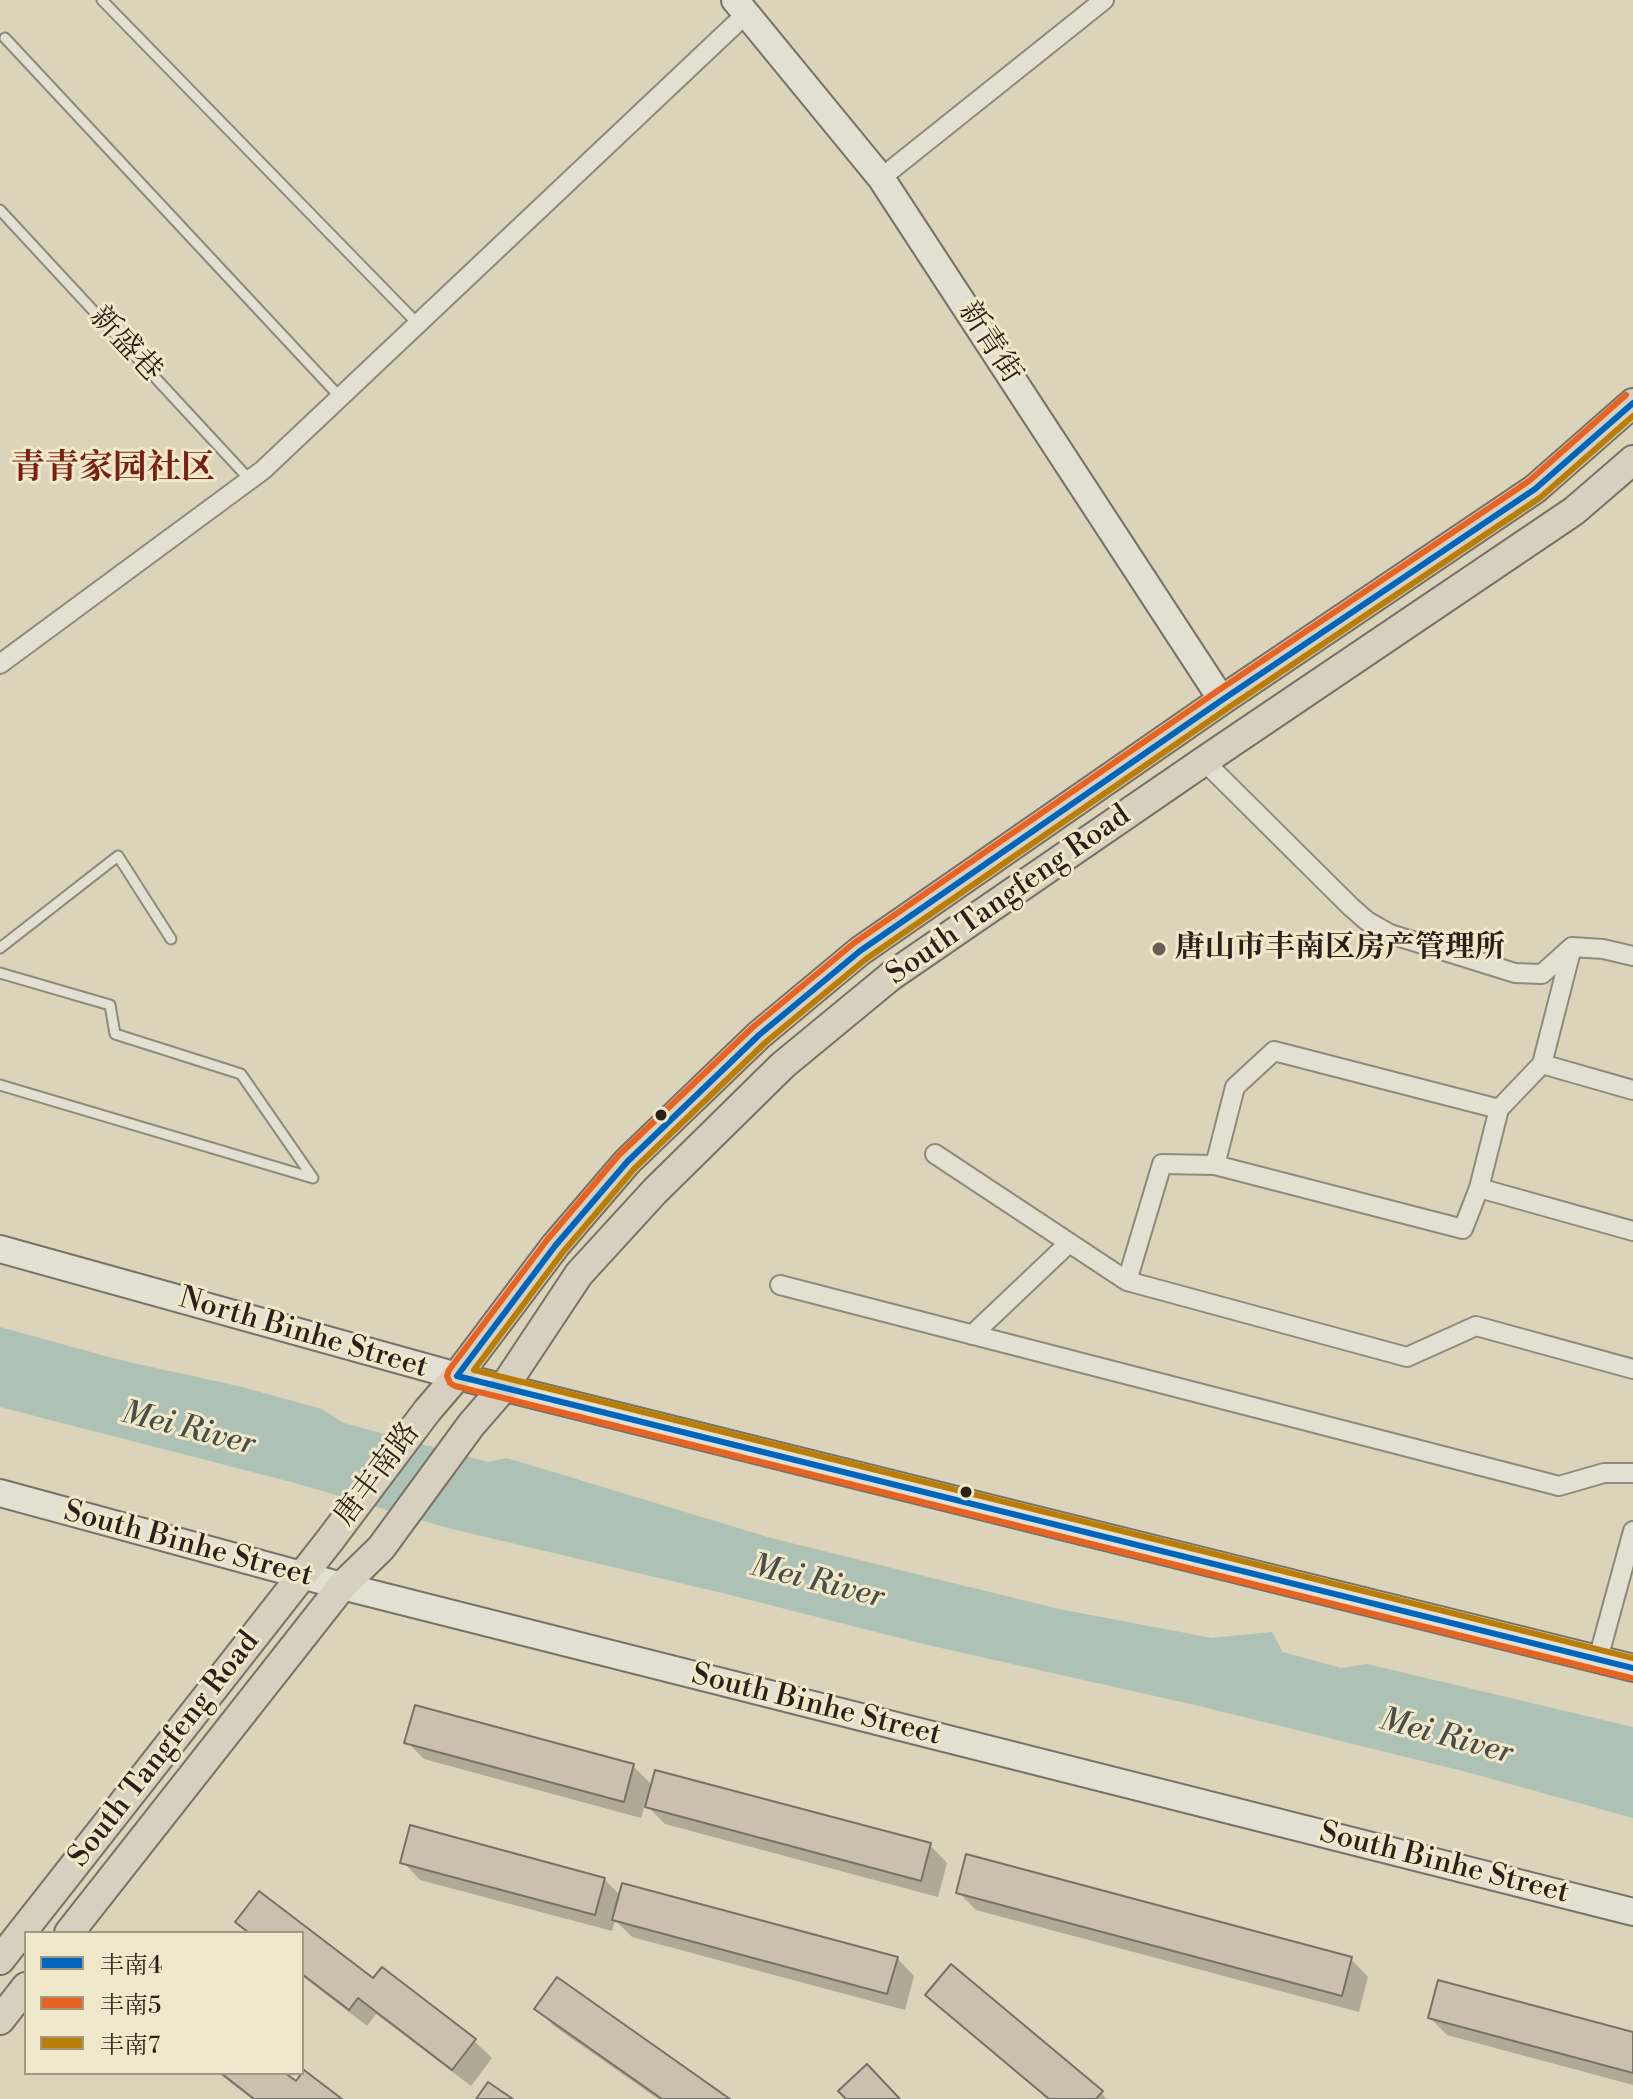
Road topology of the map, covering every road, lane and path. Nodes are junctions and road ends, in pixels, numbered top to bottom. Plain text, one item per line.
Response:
1 (102, 0) edge
2 (1104, 0) edge
3 (741, 6) edge
4 (5, 38) dead end
5 (881, 178) junction
6 (0, 210) edge
7 (418, 324) junction
8 (340, 397) junction
9 (1633, 403) edge
10 (1633, 460) edge
11 (250, 480) junction
12 (0, 664) edge
13 (1222, 700) junction
14 (1204, 761) junction
15 (171, 939) dead end
16 (1572, 947) junction
17 (0, 948) edge
18 (1633, 956) edge
19 (0, 973) edge
20 (1542, 1064) junction
21 (0, 1085) edge
22 (1633, 1090) edge
23 (1499, 1109) junction
24 (935, 1154) dead end
25 (1215, 1165) junction
26 (1479, 1188) junction
27 (1633, 1231) edge
28 (1069, 1243) junction
29 (0, 1249) edge
30 (1127, 1281) junction
31 (780, 1285) dead end
32 (972, 1335) junction
33 (1633, 1369) edge
34 (457, 1376) junction
35 (504, 1387) junction
36 (427, 1411) joint
37 (471, 1425) joint
38 (1633, 1473) edge
39 (0, 1493) edge
40 (1633, 1531) edge
41 (330, 1540) joint
42 (381, 1548) joint
43 (301, 1575) junction
44 (342, 1586) junction
45 (1598, 1659) junction
46 (1633, 1668) edge
47 (1633, 1912) edge
48 (71, 1931) edge
49 (0, 1960) edge
50 (24, 1990) edge
51 (0, 2020) edge

1 - 7 lane
2 - 5 street
3 - 5 street, 新青街
3 - 7 street
4 - 8 lane
5 - 13 street, 新青街
6 - 11 lane, 新盛巷
7 - 8 street
8 - 11 street
9 - 13 main road, South Tangfeng Road
10 - 14 main road, South Tangfeng Road
11 - 12 street
13 - 34 main road, South Tangfeng Road
14 - 16 street
14 - 35 main road, South Tangfeng Road
15 - 17 lane
16 - 18 street
16 - 20 street
19 - 21 lane
20 - 22 street
20 - 23 street
23 - 25 street
23 - 26 street
24 - 28 street
25 - 26 street
25 - 30 street
26 - 27 street
28 - 30 street
28 - 32 street
29 - 34 street, North Binhe Street
30 - 33 street
31 - 32 street
32 - 38 street
34 - 35 street, North Binhe Street
34 - 36 main road, South Tangfeng Road
35 - 37 main road, South Tangfeng Road
35 - 45 street, North Binhe Street
36 - 41 main road, 唐丰南路
37 - 42 main road, 唐丰南路
39 - 43 street, South Binhe Street
40 - 45 street
41 - 43 main road, South Tangfeng Road
42 - 44 main road, South Tangfeng Road
43 - 44 street, South Binhe Street
43 - 49 main road, South Tangfeng Road
44 - 47 street, South Binhe Street
44 - 48 main road, South Tangfeng Road
45 - 46 street, North Binhe Street
50 - 51 main road

